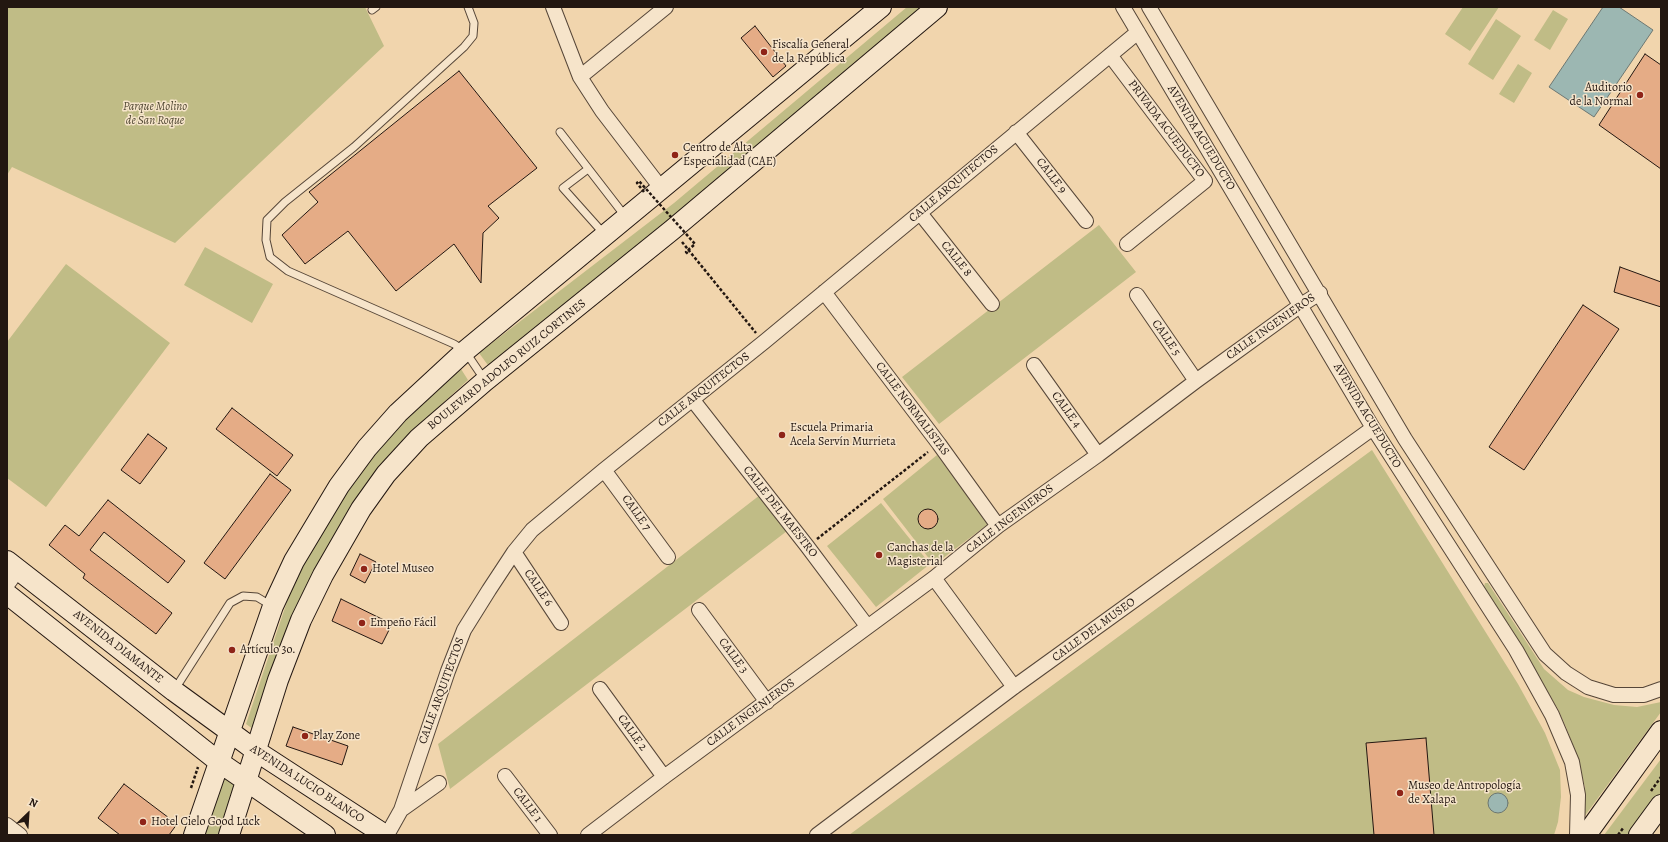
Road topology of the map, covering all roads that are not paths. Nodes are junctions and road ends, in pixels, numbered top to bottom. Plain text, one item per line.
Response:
1 (468, 7) edge
2 (553, 7) edge
3 (666, 7) edge
4 (881, 7) edge
5 (937, 7) edge
6 (1123, 7) edge
7 (1149, 7) edge
8 (1138, 32) junction
9 (1110, 54) junction
10 (580, 76) junction
11 (560, 132) dead end
12 (1016, 132) junction
13 (588, 169) junction
14 (652, 190) junction
15 (920, 213) junction
16 (626, 217) junction
17 (1086, 221) dead end
18 (605, 235) junction
19 (1127, 244) dead end
20 (824, 292) junction
21 (1320, 293) junction
22 (1137, 295) dead end
23 (992, 304) dead end
24 (1301, 305) junction
25 (465, 351) junction
26 (1034, 365) dead end
27 (485, 381) junction
28 (1196, 381) junction
29 (692, 400) junction
30 (1373, 428) junction
31 (1405, 439) junction
32 (1387, 451) junction
33 (1098, 455) junction
34 (604, 470) junction
35 (998, 526) junction
36 (514, 552) junction
37 (668, 557) dead end
38 (1491, 570) junction
39 (11, 572) edge
40 (934, 578) junction
41 (1472, 582) junction
42 (7, 594) edge
43 (273, 606) junction
44 (699, 610) dead end
45 (561, 623) dead end
46 (867, 626) junction
47 (1014, 687) junction
48 (600, 689) dead end
49 (1661, 689) edge
50 (174, 691) junction
51 (767, 702) junction
52 (229, 732) junction
53 (1661, 732) edge
54 (256, 751) junction
55 (219, 762) junction
56 (505, 776) dead end
57 (664, 777) junction
58 (246, 782) junction
59 (439, 782) dead end
60 (1661, 805) edge
61 (401, 810) junction
62 (7, 825) edge
63 (20, 835) edge
64 (194, 835) edge
65 (229, 835) edge
66 (325, 835) edge
67 (386, 835) edge
68 (550, 835) edge
69 (588, 835) edge
70 (817, 835) edge
71 (1576, 835) edge
72 (1586, 835) edge
73 (1639, 835) edge

1 - 25 lane
2 - 10 street
3 - 10 street
4 - 14 main road
5 - 27 main road, BOULEVARD ADOLFO RUIZ CORTINES
6 - 8 street, AVENIDA ACUEDUCTO
7 - 21 street, AVENIDA ACUEDUCTO
8 - 9 street, CALLE ARQUITECTOS
8 - 24 street, AVENIDA ACUEDUCTO
9 - 12 street, CALLE ARQUITECTOS
9 - 19 street, PRIVADA ACUEDUCTO
10 - 14 street
11 - 13 lane
12 - 15 street, CALLE ARQUITECTOS
12 - 17 street, CALLE 9
13 - 16 lane
13 - 18 lane
14 - 16 main road
15 - 20 street, CALLE ARQUITECTOS
15 - 23 street, CALLE 8
16 - 18 main road
18 - 25 main road
20 - 29 street, CALLE ARQUITECTOS
20 - 35 street, CALLE NORMALISTAS
21 - 24 street, CALLE INGENIEROS
21 - 31 street, AVENIDA ACUEDUCTO
22 - 28 street, CALLE 5
24 - 28 street, CALLE INGENIEROS
24 - 30 street, AVENIDA ACUEDUCTO
25 - 27 lane
25 - 43 main road
26 - 33 street, CALLE 4
27 - 54 main road, BOULEVARD ADOLFO RUIZ CORTINES
28 - 33 street, CALLE INGENIEROS
29 - 34 street, CALLE ARQUITECTOS
29 - 46 street, CALLE DEL MAESTRO
30 - 32 street, AVENIDA ACUEDUCTO
30 - 47 street, CALLE DEL MUSEO
31 - 32 street
31 - 38 street, AVENIDA ACUEDUCTO
32 - 41 street, AVENIDA ACUEDUCTO
33 - 35 street, CALLE INGENIEROS
34 - 36 street, CALLE ARQUITECTOS
34 - 37 street, CALLE 7
35 - 40 street, CALLE INGENIEROS
36 - 45 street, CALLE 6
36 - 61 street, CALLE ARQUITECTOS
38 - 41 street
38 - 49 street, AVENIDA ACUEDUCTO
39 - 50 main road, AVENIDA DIAMANTE
40 - 46 street, CALLE INGENIEROS
40 - 47 street
41 - 71 street, AVENIDA ACUEDUCTO
42 - 55 main road
43 - 50 lane
43 - 52 main road
44 - 51 street, CALLE 3
46 - 51 street, CALLE INGENIEROS
47 - 70 street, CALLE DEL MUSEO
48 - 57 street, CALLE 2
50 - 52 main road, AVENIDA DIAMANTE
51 - 57 street, CALLE INGENIEROS
52 - 54 main road, AVENIDA LUCIO BLANCO
52 - 55 main road
53 - 72 main road
54 - 58 main road, BOULEVARD ADOLFO RUIZ CORTINES
54 - 67 main road, AVENIDA LUCIO BLANCO
55 - 58 main road
55 - 64 main road
56 - 68 street, CALLE 1
57 - 69 street, CALLE INGENIEROS
58 - 65 main road, BOULEVARD ADOLFO RUIZ CORTINES
58 - 66 main road
59 - 61 street
60 - 73 main road
61 - 67 street, CALLE ARQUITECTOS
62 - 63 street

